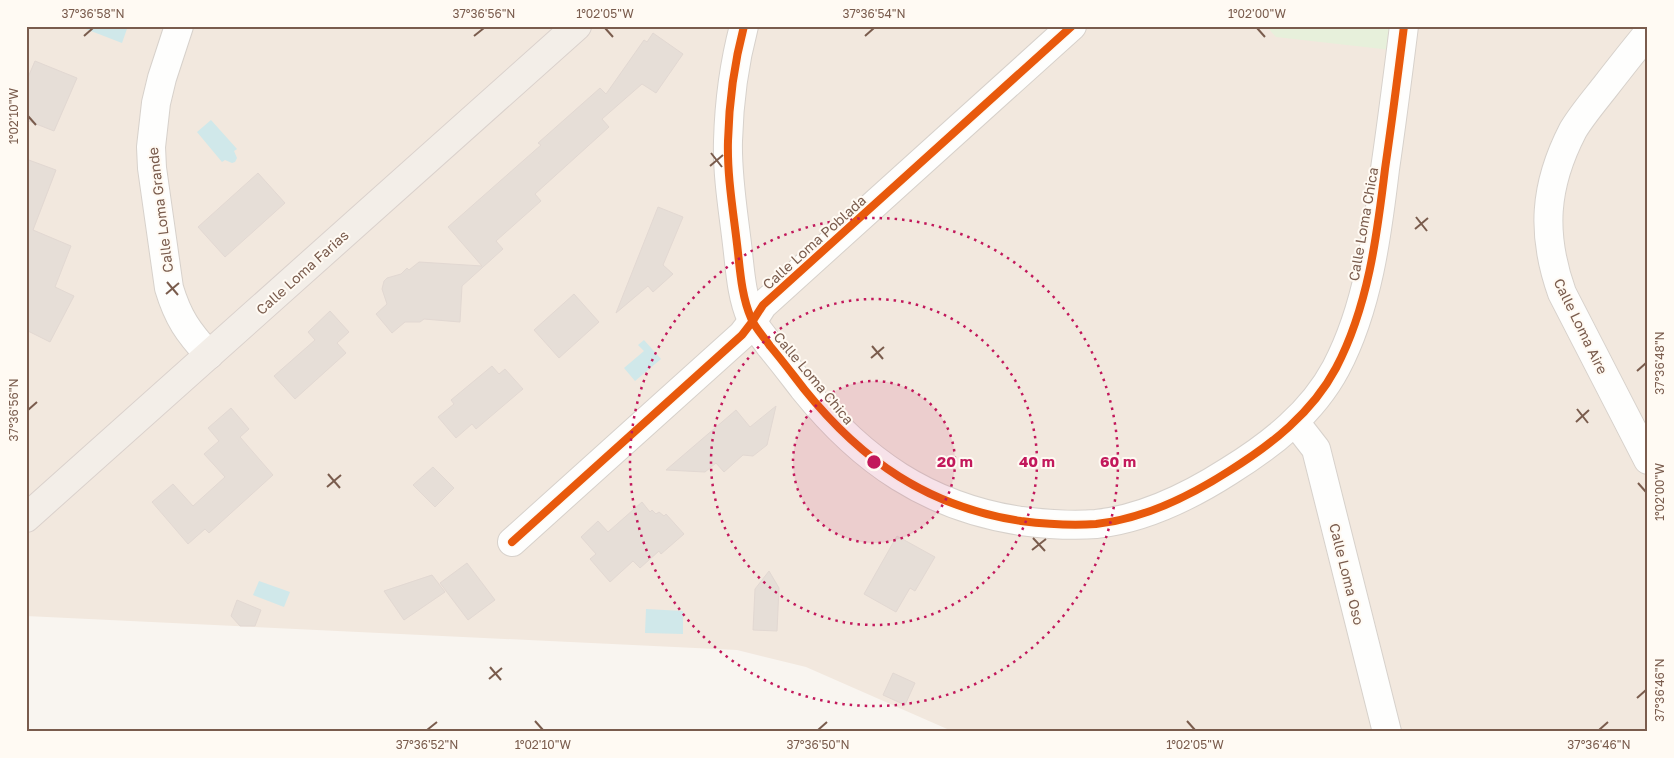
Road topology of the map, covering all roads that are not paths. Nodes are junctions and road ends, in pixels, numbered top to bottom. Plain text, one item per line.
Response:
1 (179, 26) edge
2 (577, 26) edge
3 (744, 26) edge
4 (1072, 26) edge
5 (1404, 26) edge
6 (1648, 33) edge
7 (752, 322) junction
8 (209, 355) junction
9 (1295, 422) junction
10 (1648, 460) edge
11 (26, 518) edge
12 (512, 542) dead end
13 (1387, 732) edge

1 - 8 street, Calle Loma Grande
2 - 8 main road, Calle Loma Farias
3 - 7 street, Calle Loma Chica
4 - 7 street, Calle Loma Poblada
5 - 9 street, Calle Loma Chica
6 - 10 street, Calle Loma Aire
7 - 9 street, Calle Loma Chica
7 - 12 street, Calle Loma Poblada
8 - 11 main road, Calle Loma Farias
9 - 13 street, Calle Loma Oso

